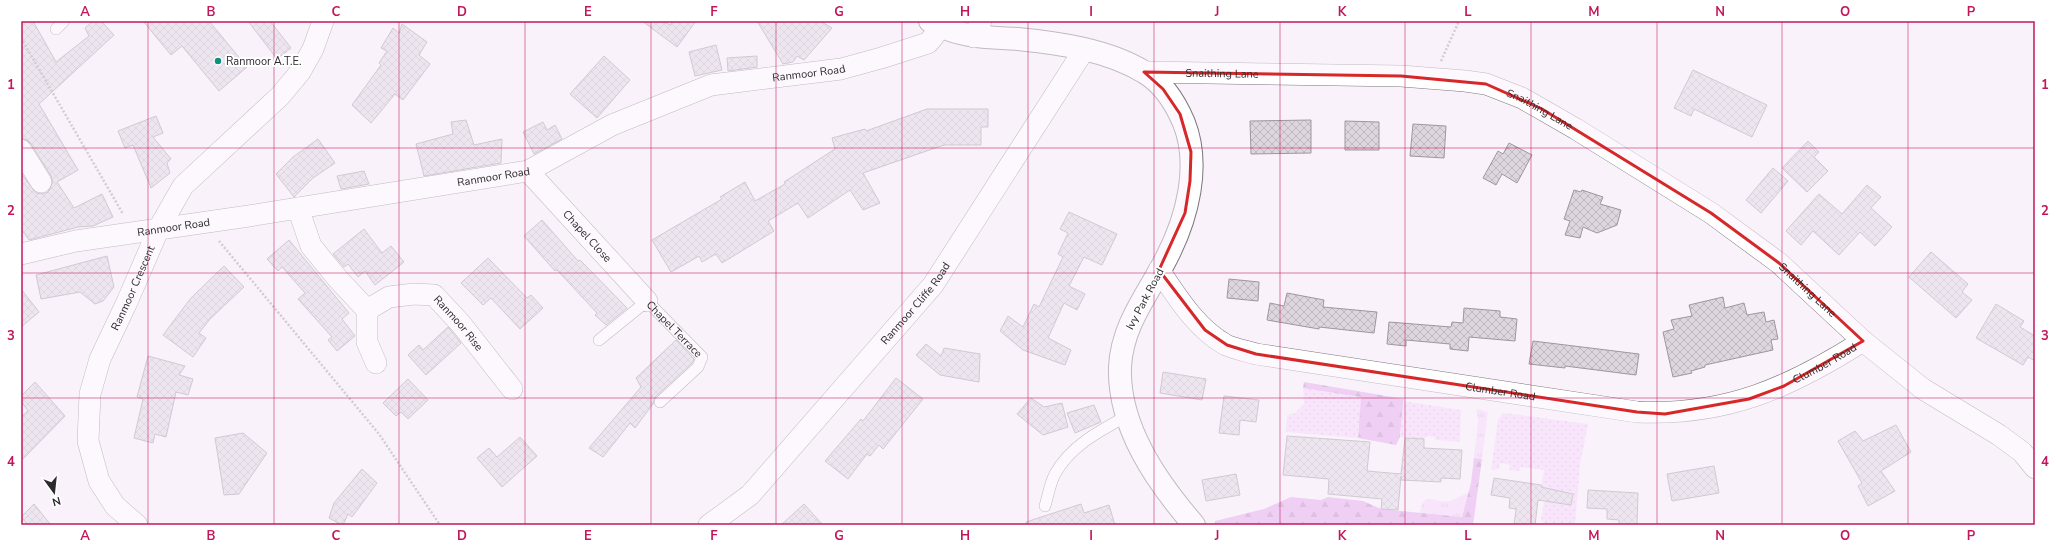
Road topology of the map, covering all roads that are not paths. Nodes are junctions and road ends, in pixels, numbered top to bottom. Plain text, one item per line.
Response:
1 (323, 21) edge
2 (934, 23) edge
3 (977, 29) edge
4 (1084, 50) junction
5 (1144, 72) junction
6 (21, 150) edge
7 (528, 171) junction
8 (41, 182) dead end
9 (298, 208) junction
10 (159, 228) junction
11 (21, 254) edge
12 (1160, 270) junction
13 (647, 301) junction
14 (367, 310) junction
15 (599, 340) dead end
16 (1863, 341) junction
17 (376, 363) dead end
18 (512, 389) dead end
19 (660, 402) dead end
20 (1127, 416) junction
21 (2035, 468) edge
22 (1045, 506) dead end
23 (137, 525) edge
24 (709, 525) edge
25 (1194, 525) edge

1 - 10 street, Ranmoor Crescent
2 - 3 street, Snaithing Lane
2 - 7 street, Ranmoor Road
3 - 4 street, Snaithing Lane
4 - 5 street, Snaithing Lane
4 - 24 street, Ranmoor Cliffe Road
5 - 12 street, Ivy Park Road
5 - 16 street, Snaithing Lane
6 - 8 street
7 - 9 street, Ranmoor Road
7 - 13 street, Chapel Close
9 - 10 street, Ranmoor Road
9 - 14 street
10 - 11 street, Ranmoor Road
10 - 23 street, Ranmoor Crescent
12 - 16 street, Clumber Road
12 - 20 street, Ivy Park Road
13 - 15 lane, Chapel Terrace
13 - 19 lane, Chapel Terrace
14 - 17 street
14 - 18 street, Ranmoor Rise
16 - 21 street, Snaithing Lane
20 - 22 lane
20 - 25 street, Ivy Park Road

